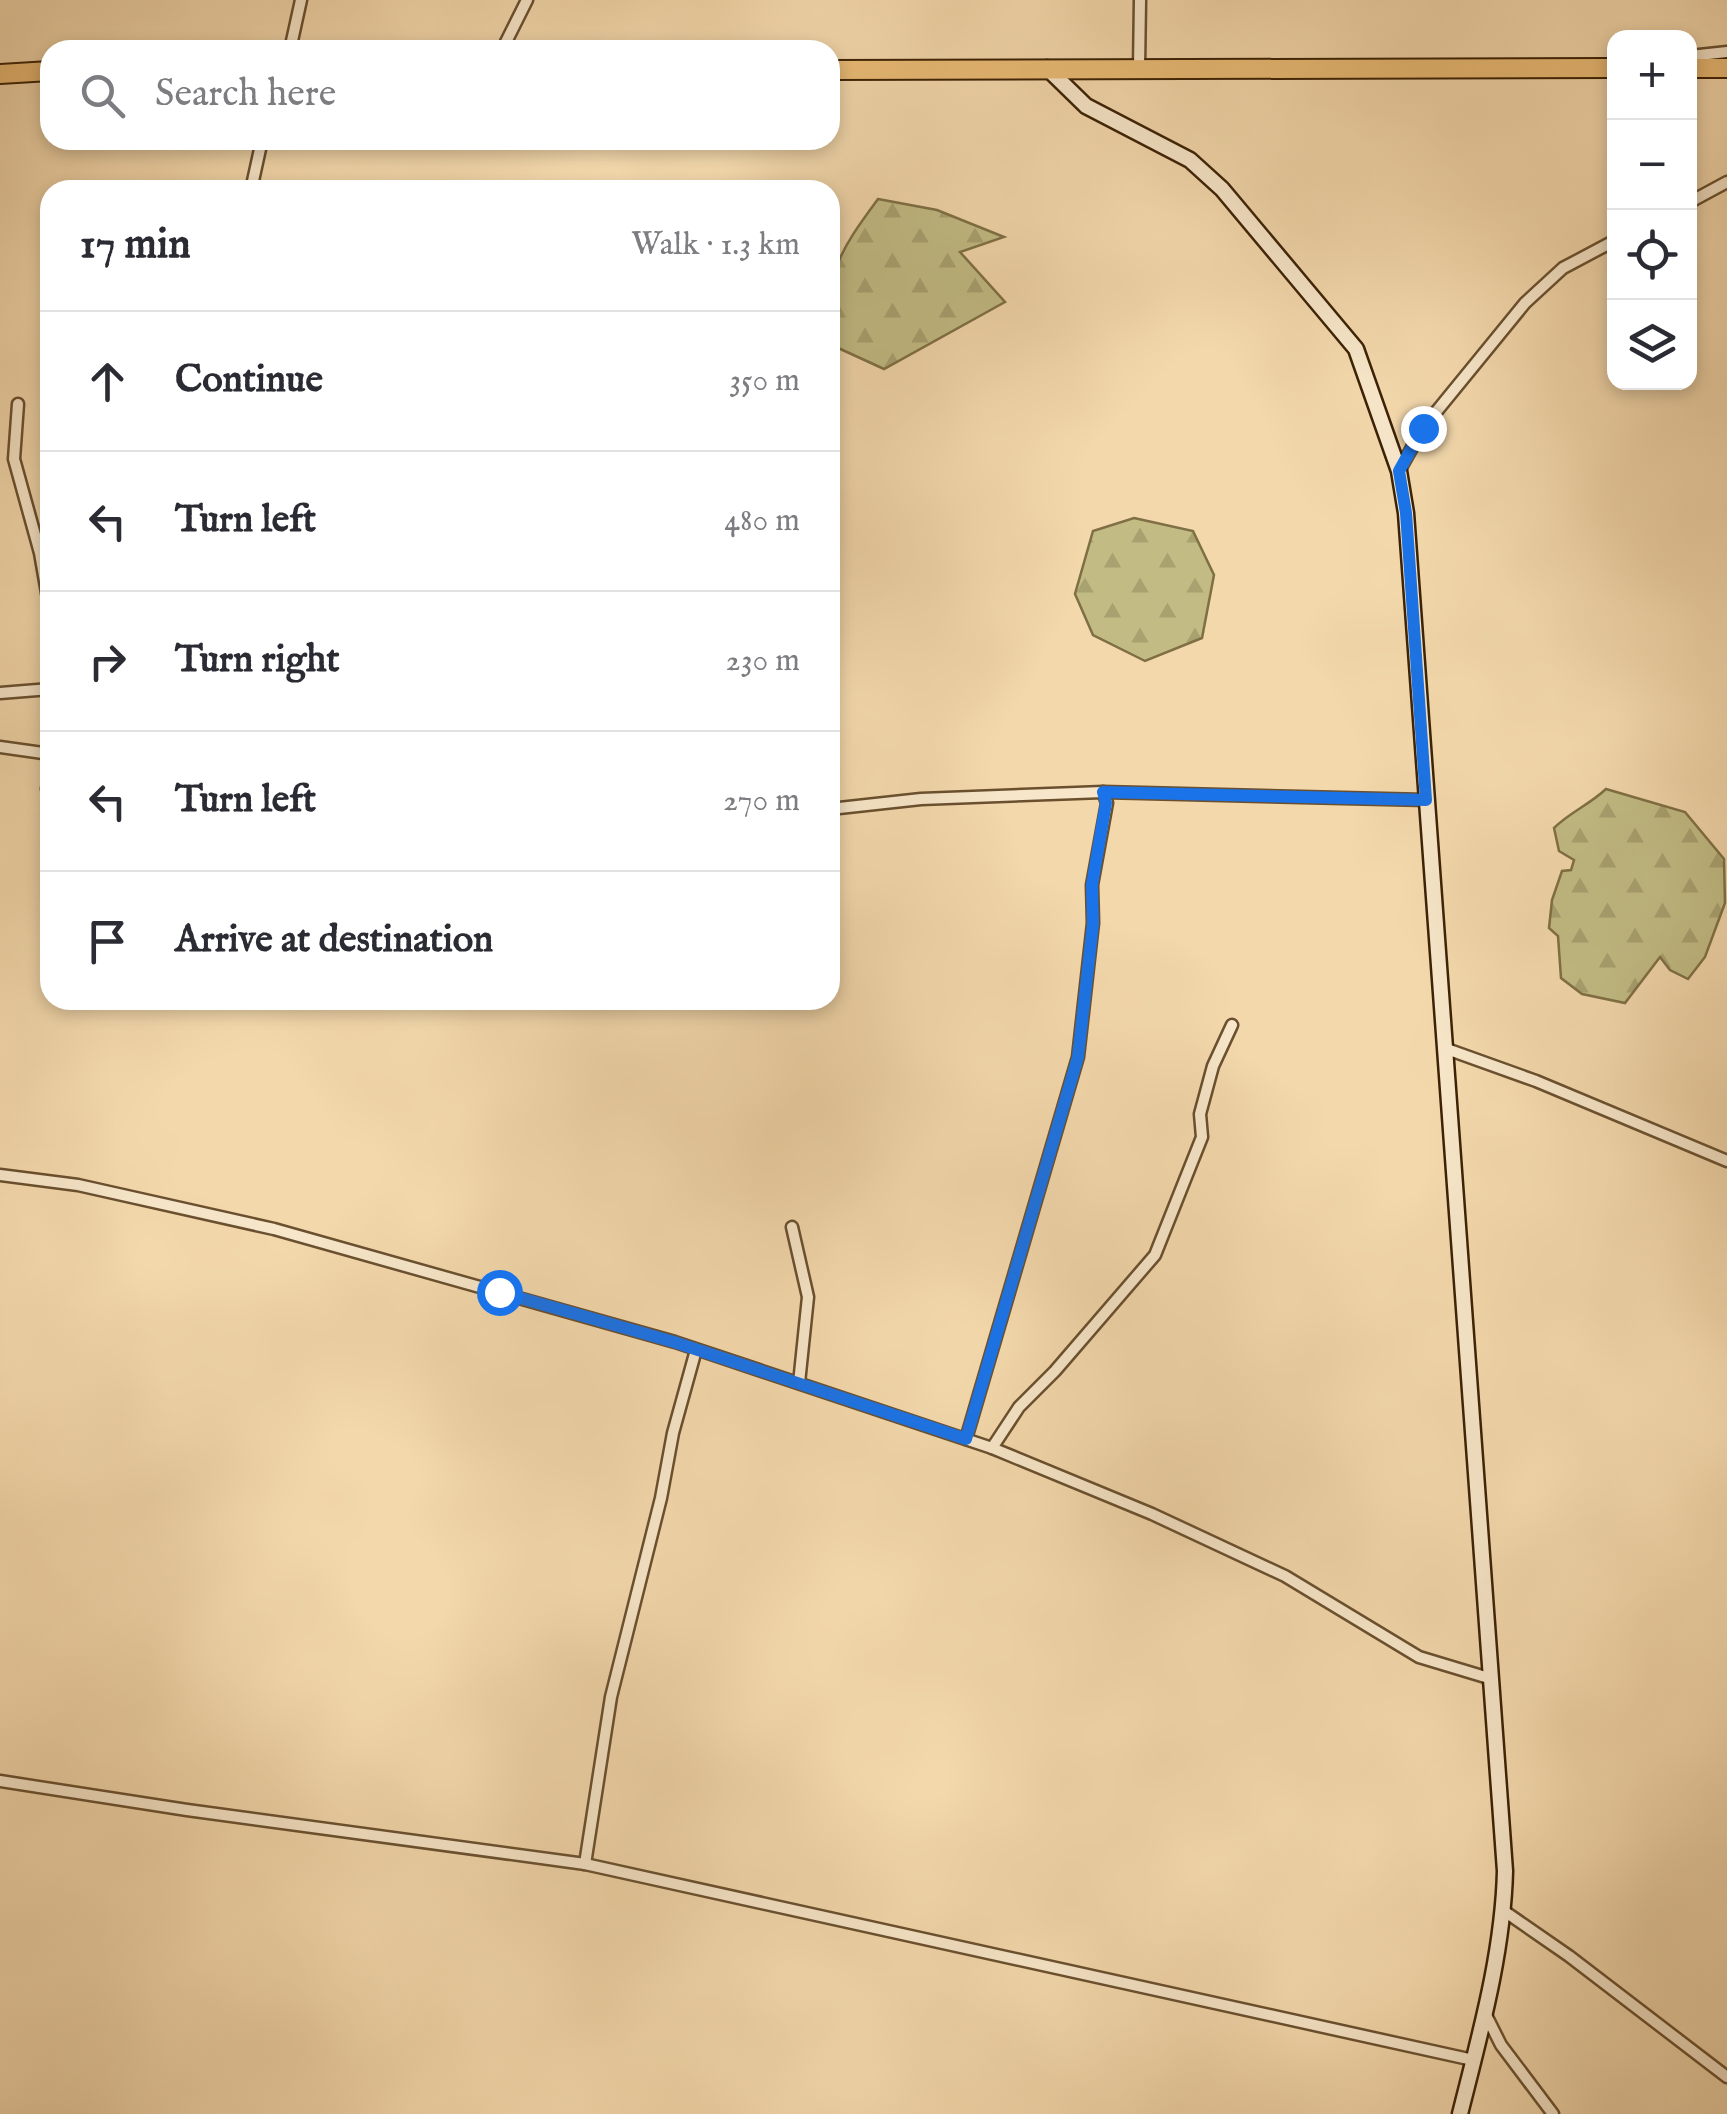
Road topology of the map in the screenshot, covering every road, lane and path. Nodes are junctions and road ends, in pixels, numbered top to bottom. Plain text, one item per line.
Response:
1 (301, 0) edge
2 (527, 0) edge
3 (1140, 0) edge
4 (292, 40) edge
5 (507, 40) edge
6 (1727, 52) edge
7 (1697, 55) edge
8 (1047, 68) junction
9 (1139, 68) junction
10 (1607, 68) edge
11 (1697, 68) edge
12 (1727, 68) edge
13 (840, 70) edge
14 (40, 72) edge
15 (0, 74) edge
16 (260, 150) edge
17 (253, 180) edge
18 (1727, 182) edge
19 (1697, 198) edge
20 (1607, 245) edge
21 (18, 404) dead end
22 (1399, 471) junction
23 (40, 553) edge
24 (40, 690) edge
25 (0, 693) edge
26 (0, 747) edge
27 (40, 753) edge
28 (1103, 792) junction
29 (1426, 800) junction
30 (840, 807) edge
31 (1232, 1024) dead end
32 (1444, 1048) junction
33 (1727, 1162) edge
34 (0, 1175) edge
35 (792, 1227) dead end
36 (696, 1350) junction
37 (799, 1383) junction
38 (966, 1439) junction
39 (992, 1448) junction
40 (1492, 1679) junction
41 (0, 1781) edge
42 (585, 1864) junction
43 (1504, 1911) junction
44 (1485, 2013) junction
45 (1473, 2060) junction
46 (1727, 2077) edge
47 (1460, 2114) edge
48 (1552, 2114) edge

1 - 4 street
2 - 5 street
3 - 9 street
6 - 7 street
8 - 9 highway
8 - 13 highway
8 - 22 main road
9 - 10 highway
11 - 12 highway
14 - 15 highway
16 - 17 street
18 - 19 street
20 - 22 street
21 - 23 street
22 - 29 main road
24 - 25 street
26 - 27 street
28 - 29 street
28 - 30 street
28 - 38 street
29 - 32 main road
31 - 39 street
32 - 33 street
32 - 40 main road
34 - 36 street
35 - 37 street
36 - 37 street
36 - 42 street
37 - 38 street
38 - 39 street
39 - 40 street
40 - 43 main road
41 - 42 street
42 - 45 street
43 - 44 main road
43 - 46 street
44 - 45 main road
44 - 48 street
45 - 47 main road

